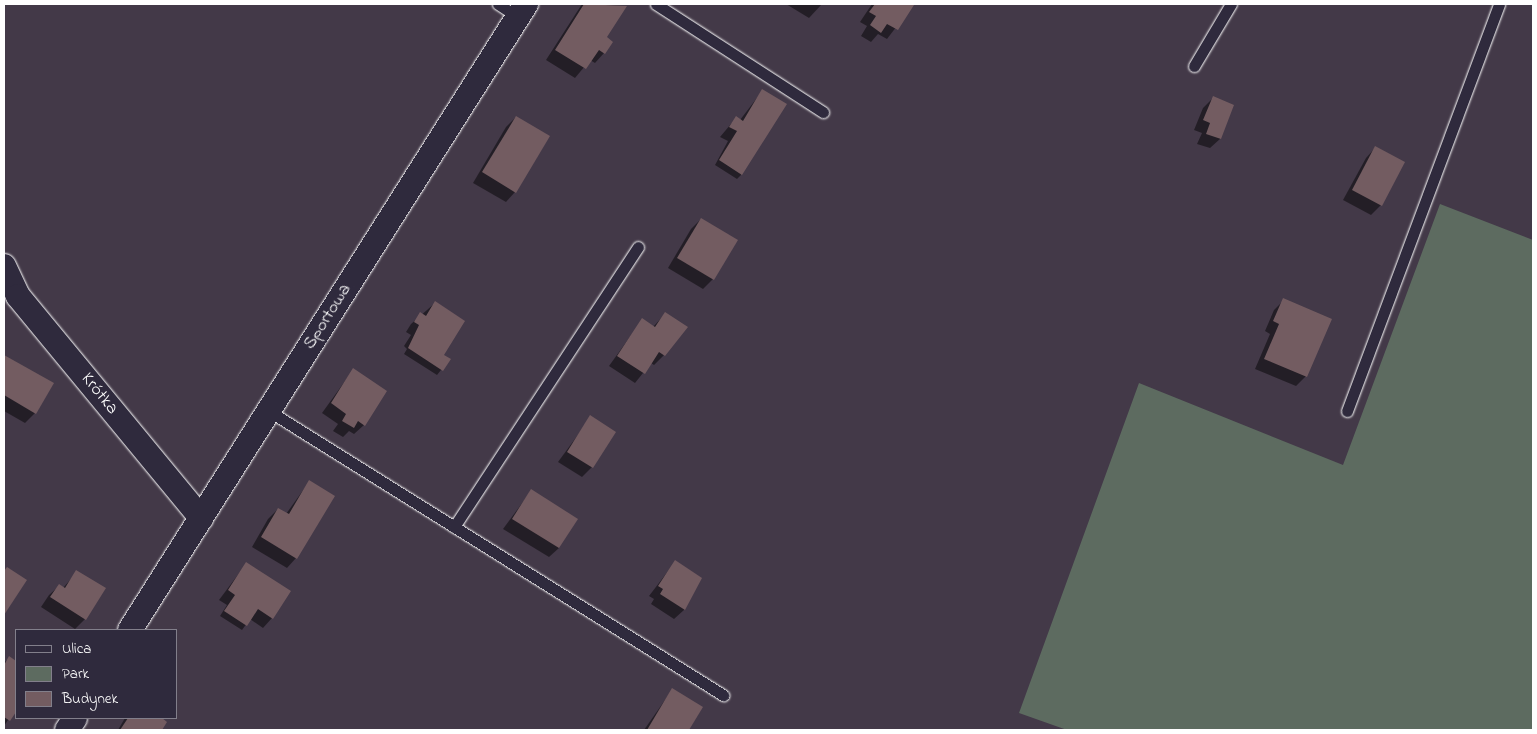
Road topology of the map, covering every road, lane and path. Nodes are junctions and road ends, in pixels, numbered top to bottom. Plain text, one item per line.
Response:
1 (498, 4) edge
2 (656, 4) edge
3 (1231, 4) edge
4 (1499, 4) edge
5 (522, 10) edge
6 (1194, 66) dead end
7 (823, 112) dead end
8 (638, 247) dead end
9 (4, 266) edge
10 (269, 411) junction
11 (1347, 411) dead end
12 (201, 518) junction
13 (454, 527) junction
14 (131, 629) edge
15 (723, 694) dead end
16 (74, 719) edge
17 (67, 730) edge

1 - 5 lane
2 - 7 lane
3 - 6 lane
4 - 11 lane
5 - 10 street, Sportowa
8 - 13 lane
9 - 12 street, Krótka
10 - 12 street, Sportowa
10 - 13 lane
12 - 14 street, Sportowa
13 - 15 lane
16 - 17 street

